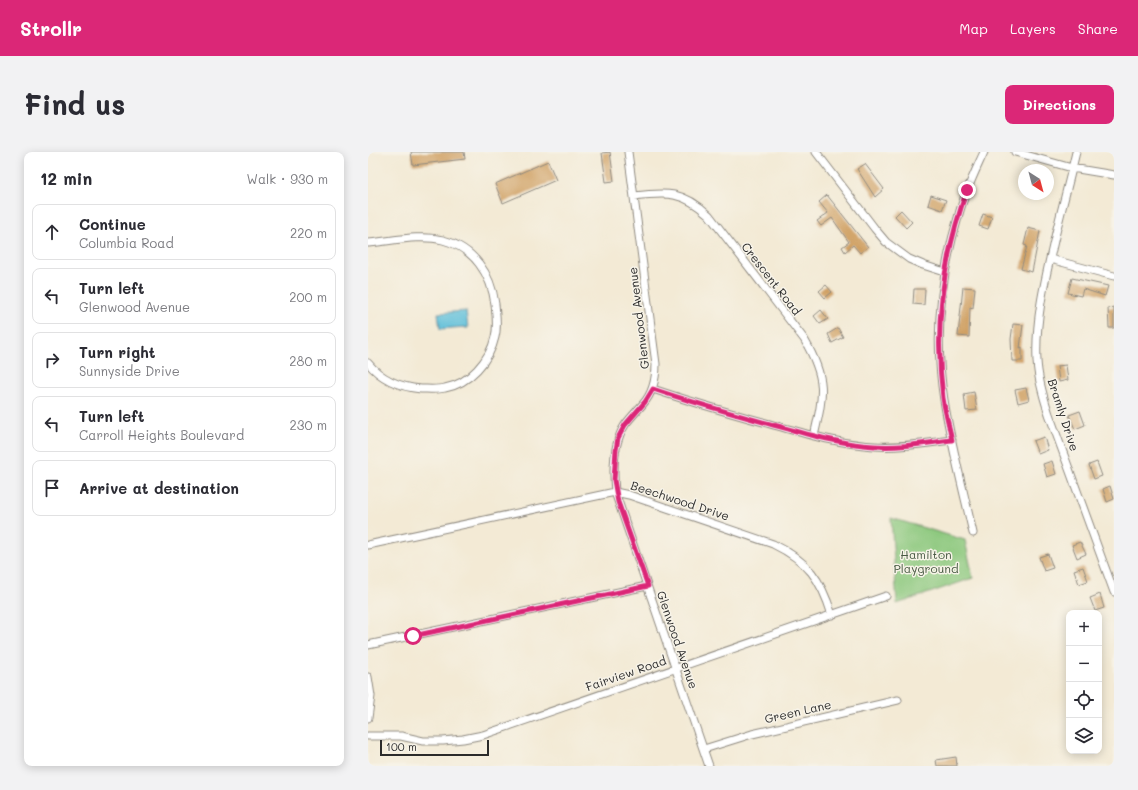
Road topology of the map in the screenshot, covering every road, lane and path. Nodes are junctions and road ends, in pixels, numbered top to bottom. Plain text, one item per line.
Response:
1 (628, 152) edge
2 (816, 152) edge
3 (984, 152) edge
4 (1015, 152) edge
5 (1076, 152) edge
6 (1072, 168) junction
7 (1114, 176) edge
8 (634, 196) junction
9 (368, 243) edge
10 (1050, 259) junction
11 (945, 272) junction
12 (1114, 276) edge
13 (368, 363) edge
14 (653, 389) junction
15 (814, 436) junction
16 (952, 440) junction
17 (615, 492) junction
18 (973, 533) dead end
19 (368, 545) edge
20 (648, 586) junction
21 (1114, 592) edge
22 (886, 596) dead end
23 (832, 615) junction
24 (368, 645) edge
25 (675, 668) junction
26 (368, 677) edge
27 (898, 700) dead end
28 (368, 718) edge
29 (368, 736) edge
30 (704, 749) junction
31 (709, 766) edge

1 - 8 street, Glenwood Avenue
2 - 11 street
3 - 11 street
4 - 6 street
5 - 6 street, Bramly Drive
6 - 7 street
6 - 10 street, Bramly Drive
8 - 14 street, Glenwood Avenue
8 - 15 street, Crescent Road
9 - 13 street
10 - 12 street
10 - 21 street, Bramly Drive
11 - 16 street
14 - 15 street
14 - 17 street, Glenwood Avenue
15 - 16 street
16 - 18 street
17 - 19 street, Beechwood Drive
17 - 20 street, Glenwood Avenue
17 - 23 street, Beechwood Drive
20 - 24 street
20 - 25 street, Glenwood Avenue
22 - 23 street, Fairview Road
23 - 25 street, Fairview Road
25 - 29 street, Fairview Road
25 - 30 street, Glenwood Avenue
26 - 28 street
27 - 30 street, Green Lane
30 - 31 street, Glenwood Avenue

